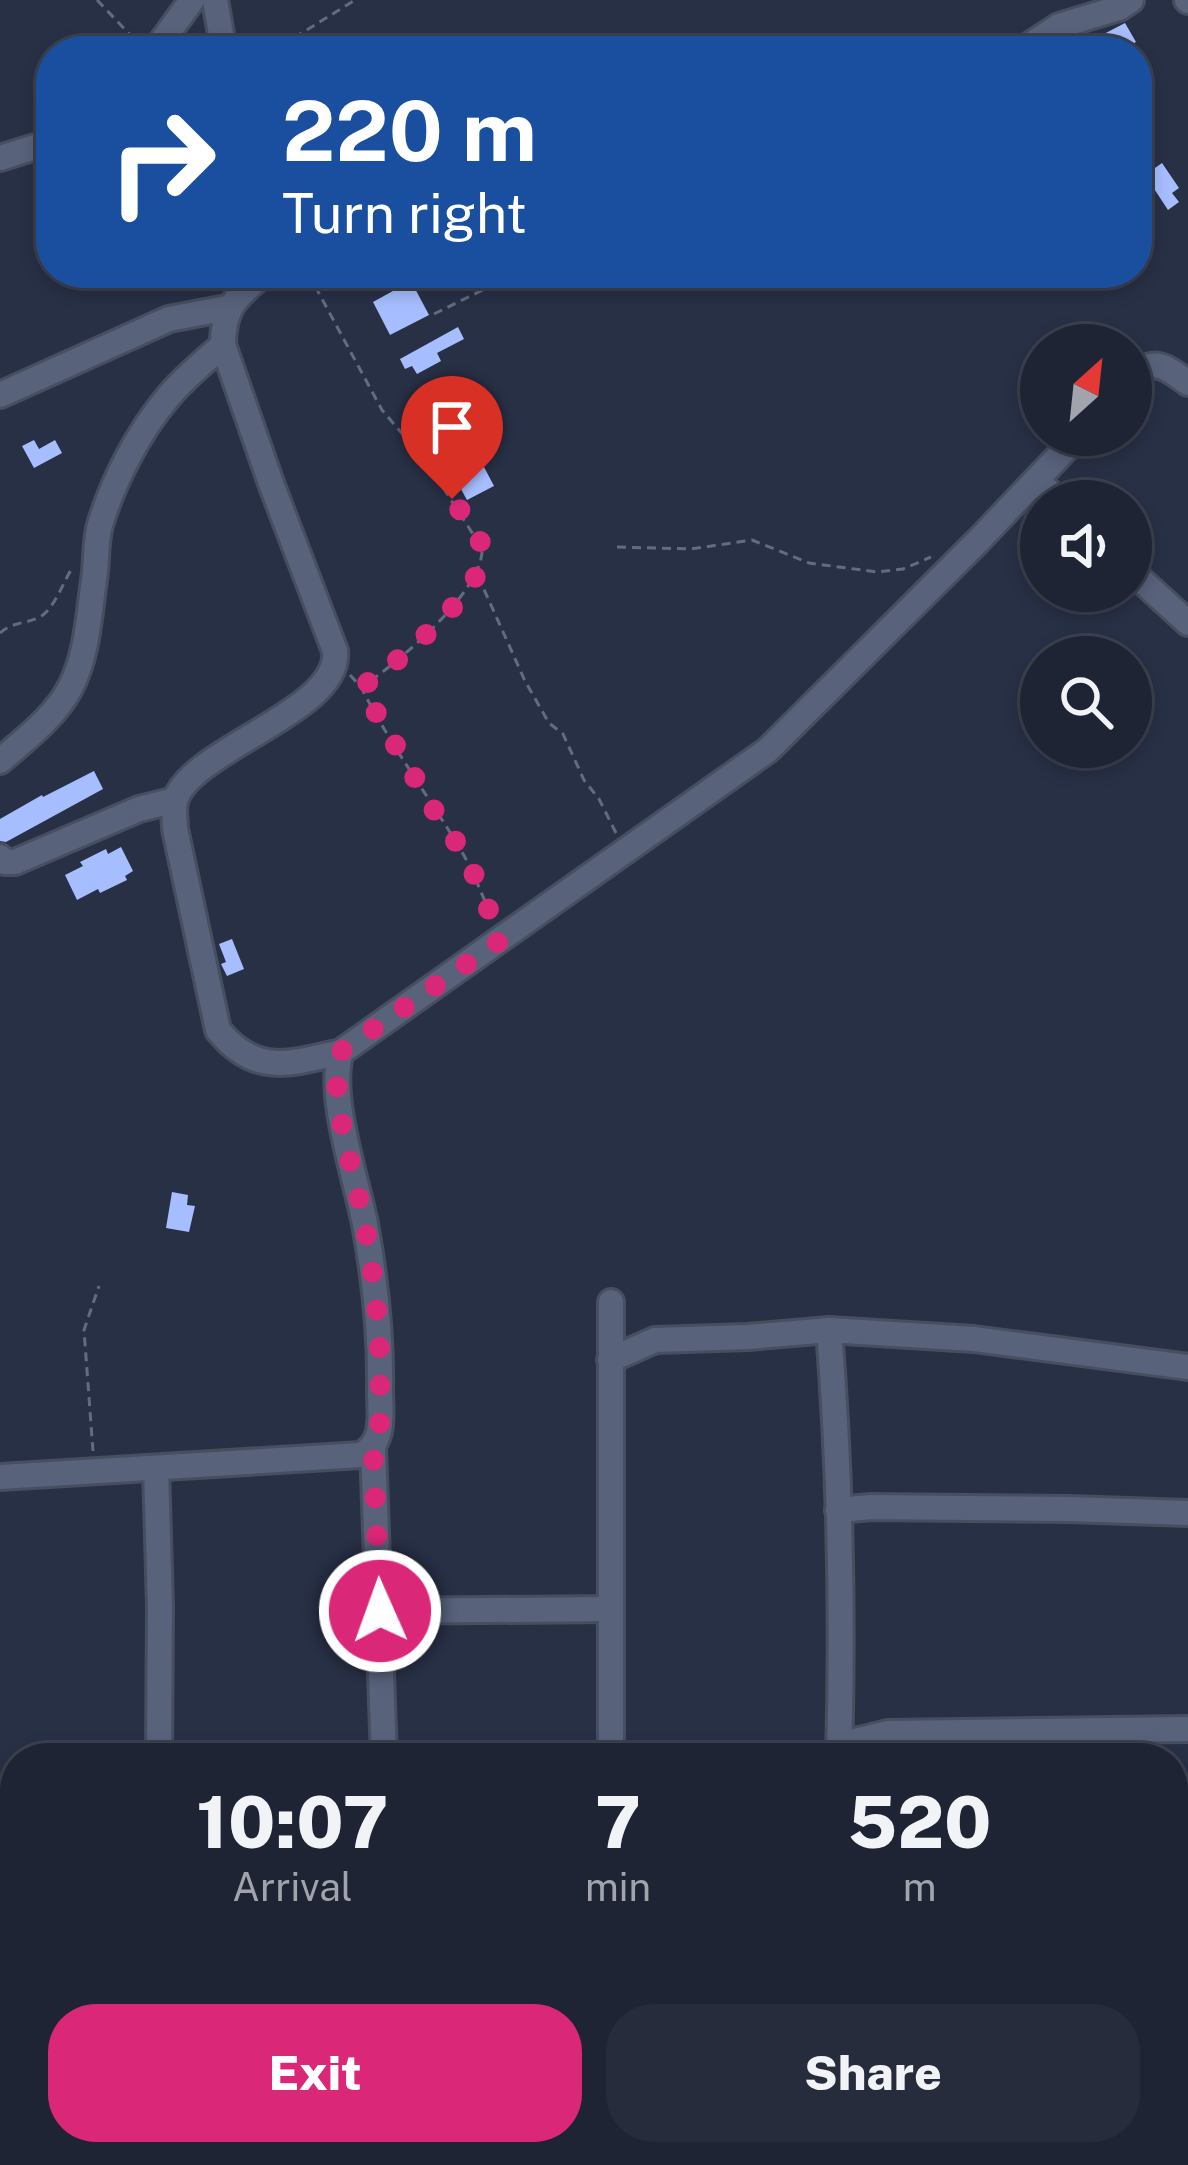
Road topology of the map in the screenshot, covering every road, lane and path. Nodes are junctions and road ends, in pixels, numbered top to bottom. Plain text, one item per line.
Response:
1 (97, 0) edge
2 (192, 0) edge
3 (214, 0) edge
4 (355, 0) edge
5 (1131, 0) edge
6 (135, 36) edge
7 (159, 36) edge
8 (221, 36) edge
9 (296, 36) edge
10 (1044, 36) edge
11 (36, 147) edge
12 (0, 158) edge
13 (248, 288) edge
14 (316, 288) edge
15 (487, 288) edge
16 (227, 308) junction
17 (434, 314) dead end
18 (223, 345) junction
19 (1152, 364) edge
20 (1188, 383) edge
21 (0, 395) edge
22 (1059, 456) edge
23 (1037, 480) edge
24 (1020, 497) edge
25 (617, 547) dead end
26 (933, 556) dead end
27 (78, 559) dead end
28 (477, 572) junction
29 (1152, 590) edge
30 (1188, 623) edge
31 (0, 633) edge
32 (336, 661) junction
33 (361, 687) junction
34 (0, 760) edge
35 (175, 800) junction
36 (625, 853) junction
37 (0, 856) edge
38 (501, 940) junction
39 (340, 1052) junction
40 (99, 1286) dead end
41 (611, 1302) dead end
42 (829, 1330) junction
43 (610, 1360) junction
44 (1188, 1367) edge
45 (373, 1448) junction
46 (156, 1468) junction
47 (94, 1471) junction
48 (0, 1477) edge
49 (838, 1510) junction
50 (1188, 1513) edge
51 (610, 1609) junction
52 (380, 1611) junction
53 (1188, 1730) edge
54 (159, 1743) edge
55 (384, 1743) edge
56 (611, 1743) edge
57 (839, 1743) edge
58 (860, 1743) edge

1 - 6 path
2 - 7 street
3 - 8 street
4 - 9 path
5 - 10 street
11 - 12 street
13 - 16 street
14 - 28 path
15 - 17 path
16 - 18 street
16 - 21 street
18 - 32 street
18 - 34 street
19 - 20 street
22 - 23 street
24 - 36 street
25 - 26 path
27 - 31 path
28 - 33 path
28 - 36 path
29 - 30 street
32 - 33 path
32 - 35 street
33 - 38 path
35 - 37 street
35 - 39 street
36 - 38 street
38 - 39 street
39 - 45 street
40 - 47 path
41 - 43 street
42 - 43 street
42 - 44 street
42 - 49 street
43 - 51 street
45 - 46 street
45 - 52 street
46 - 47 street
46 - 54 street
47 - 48 street
49 - 50 street
49 - 57 street
51 - 52 street
51 - 56 street
52 - 55 street
53 - 58 street

